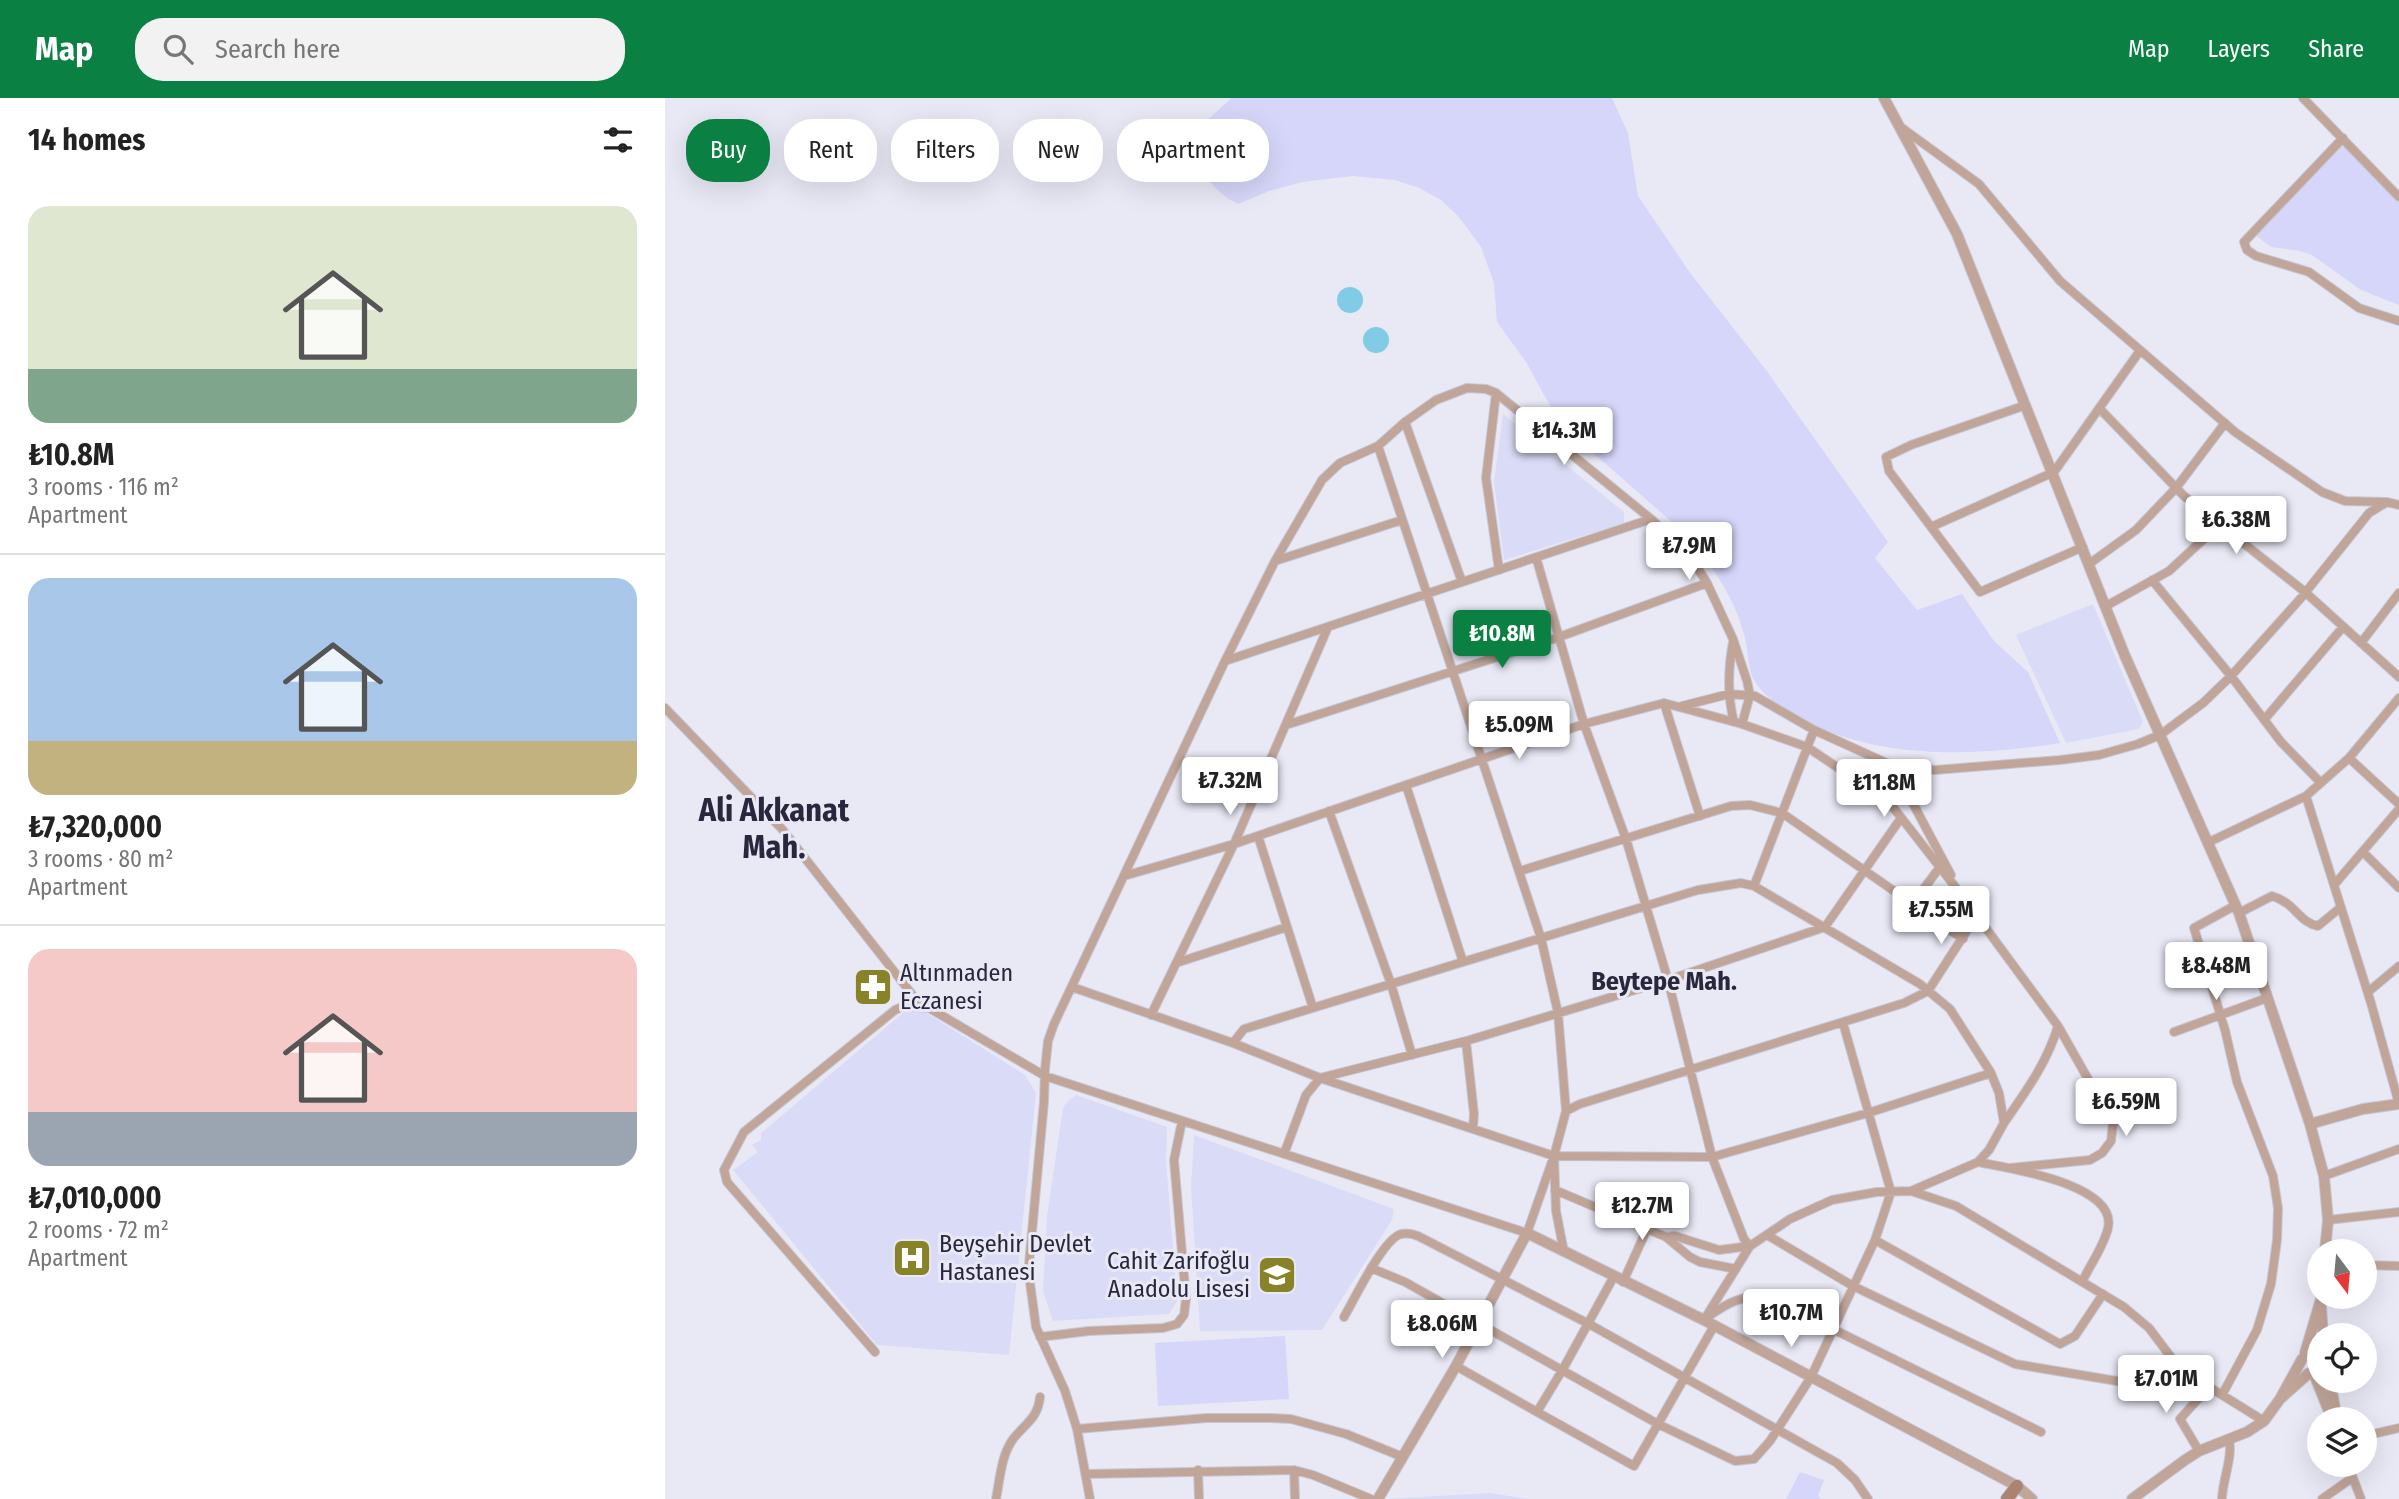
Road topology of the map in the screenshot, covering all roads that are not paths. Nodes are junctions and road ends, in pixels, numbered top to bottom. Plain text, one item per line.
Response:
1 (1884, 98) edge
2 (2303, 98) edge
3 (1900, 127) junction
4 (2343, 138) junction
5 (2399, 197) edge
6 (2399, 321) edge
7 (2139, 352) junction
8 (1496, 393) junction
9 (2026, 405) junction
10 (2099, 408) junction
11 (1405, 422) junction
12 (2225, 423) junction
13 (1378, 446) junction
14 (2054, 472) junction
15 (2176, 488) junction
16 (2387, 502) junction
17 (2399, 505) edge
18 (1651, 519) junction
19 (1402, 520) junction
20 (2219, 525) junction
21 (1931, 527) junction
22 (2083, 547) junction
23 (1536, 557) junction
24 (1275, 561) junction
25 (2089, 564) junction
26 (1499, 570) junction
27 (2152, 580) junction
28 (1462, 582) junction
29 (1707, 583) junction
30 (2305, 592) junction
31 (2399, 593) edge
32 (1427, 594) junction
33 (2106, 606) junction
34 (1328, 627) junction
35 (2343, 627) junction
36 (1559, 637) junction
37 (1733, 639) junction
38 (2361, 643) junction
39 (1225, 661) junction
40 (1452, 670) junction
41 (2231, 676) junction
42 (2399, 677) edge
43 (1729, 694) junction
44 (1750, 695) junction
45 (2399, 698) edge
46 (1664, 703) junction
47 (1679, 707) junction
48 (665, 708) edge
49 (2264, 720) junction
50 (1738, 723) junction
51 (1584, 724) junction
52 (1286, 725) junction
53 (1814, 730) junction
54 (2160, 735) junction
55 (1807, 747) junction
56 (1482, 758) junction
57 (2349, 758) junction
58 (1893, 766) junction
59 (2321, 783) junction
60 (1405, 785) junction
61 (2305, 796) junction
62 (2399, 807) edge
63 (1329, 811) junction
64 (1782, 813) junction
65 (1700, 816) junction
66 (1902, 818) junction
67 (1258, 836) junction
68 (1626, 839) junction
69 (2209, 842) junction
70 (1234, 844) junction
71 (2363, 852) junction
72 (1940, 867) junction
73 (1866, 869) junction
74 (1520, 871) junction
75 (1124, 876) junction
76 (2334, 885) junction
77 (1754, 886) junction
78 (2399, 888) edge
79 (1960, 893) junction
80 (1913, 903) junction
81 (1646, 906) junction
82 (2341, 908) junction
83 (2238, 909) junction
84 (1976, 915) junction
85 (1825, 927) junction
86 (1287, 928) junction
87 (1541, 939) junction
88 (1963, 939) junction
89 (1462, 962) junction
90 (1176, 963) junction
91 (2399, 966) edge
92 (1668, 980) junction
93 (1391, 985) junction
94 (1072, 987) junction
95 (1929, 990) junction
96 (2368, 992) junction
97 (2267, 998) junction
98 (922, 1007) junction
99 (1313, 1008) junction
100 (1558, 1013) junction
101 (1151, 1015) junction
102 (2221, 1015) junction
103 (1843, 1023) junction
104 (2058, 1026) junction
105 (2174, 1032) dead end
106 (1466, 1041) junction
107 (1233, 1042) junction
108 (1412, 1055) junction
109 (1690, 1069) junction
110 (1991, 1073) junction
111 (1045, 1076) junction
112 (1320, 1078) junction
113 (2399, 1104) edge
114 (1566, 1111) junction
115 (1868, 1113) junction
116 (1182, 1121) junction
117 (2004, 1123) junction
118 (2310, 1124) junction
119 (1473, 1128) junction
120 (2399, 1149) edge
121 (1284, 1154) junction
122 (1554, 1156) junction
123 (1712, 1157) junction
124 (1978, 1162) junction
125 (2010, 1168) junction
126 (2324, 1176) junction
127 (1555, 1190) junction
128 (1910, 1191) junction
129 (1891, 1192) junction
130 (2399, 1212) edge
131 (2328, 1220) junction
132 (1647, 1229) junction
133 (1527, 1233) junction
134 (1767, 1235) junction
135 (1666, 1237) junction
136 (2326, 1239) edge
137 (1875, 1240) junction
138 (1750, 1246) junction
139 (1564, 1252) junction
140 (2377, 1265) edge
141 (2399, 1266) edge
142 (1371, 1268) junction
143 (1736, 1269) junction
144 (1503, 1279) junction
145 (1618, 1280) junction
146 (2082, 1282) junction
147 (1853, 1286) junction
148 (2103, 1294) junction
149 (2318, 1309) edge
150 (1344, 1317) dead end
151 (1709, 1323) junction
152 (1479, 1324) junction
153 (1589, 1324) junction
154 (1832, 1330) junction
155 (1040, 1337) junction
156 (875, 1352) dead end
157 (2307, 1353) edge
158 (2304, 1356) junction
159 (1456, 1366) junction
160 (1563, 1369) junction
161 (2181, 1369) junction
162 (2307, 1369) edge
163 (1684, 1377) junction
164 (1811, 1377) junction
165 (2307, 1378) edge
166 (2208, 1388) junction
167 (2223, 1395) junction
168 (1040, 1397) dead end
169 (2280, 1399) junction
170 (1537, 1412) junction
171 (2264, 1421) junction
172 (1658, 1424) junction
173 (2399, 1428) edge
174 (1077, 1429) junction
175 (1777, 1430) junction
176 (2041, 1432) dead end
177 (2377, 1433) edge
178 (2229, 1440) junction
179 (2199, 1451) junction
180 (1403, 1457) junction
181 (1198, 1470) junction
182 (1294, 1470) junction
183 (1086, 1474) junction
184 (2352, 1478) joint
185 (2017, 1486) junction
186 (996, 1499) edge
187 (1090, 1499) edge
188 (1199, 1499) edge
189 (1295, 1499) edge
190 (1371, 1499) edge
191 (1378, 1499) edge
192 (1868, 1499) edge
193 (2007, 1499) edge
194 (2032, 1499) edge
195 (2132, 1499) edge
196 (2222, 1499) edge
197 (2322, 1499) edge
198 (2361, 1499) edge

1 - 3 street
2 - 4 street
3 - 7 street
3 - 9 street
4 - 5 street
4 - 6 street
7 - 10 street
7 - 12 street
8 - 11 street
8 - 18 street
8 - 26 street
9 - 14 street
9 - 21 street
10 - 14 street
10 - 15 street
11 - 13 street
11 - 28 street
12 - 15 street
12 - 16 street
13 - 19 street
13 - 24 street
14 - 21 street
14 - 22 street
15 - 20 street
15 - 25 street
16 - 17 street
16 - 30 street
18 - 23 street
18 - 29 street
19 - 24 street
19 - 32 street
20 - 27 street
20 - 30 street
21 - 22 street
22 - 25 street
23 - 26 street
23 - 36 street
24 - 39 street
25 - 33 street
26 - 28 street
27 - 33 street
27 - 41 street
28 - 32 street
29 - 36 street
29 - 37 street
30 - 35 street
30 - 41 street
31 - 38 street
32 - 34 street
32 - 40 street
33 - 54 street
34 - 39 street
34 - 52 street
35 - 38 street
35 - 49 street
36 - 40 street
36 - 51 street
37 - 43 street
37 - 44 street
38 - 42 street
39 - 75 street
40 - 52 street
40 - 56 street
41 - 49 street
41 - 54 street
43 - 44 street
43 - 47 street
43 - 50 street
44 - 50 street
44 - 53 street
45 - 57 street
46 - 47 street
46 - 51 street
46 - 65 street
47 - 50 street
48 - 98 street
49 - 59 street
50 - 55 street
51 - 56 street
51 - 68 street
52 - 70 street
53 - 55 street
53 - 58 street
54 - 58 street
54 - 69 street
55 - 64 street
55 - 66 street
56 - 60 street
56 - 74 street
57 - 59 street
57 - 62 street
58 - 79 street
59 - 61 street
60 - 63 street
60 - 89 street
61 - 69 street
61 - 76 street
62 - 71 street
63 - 67 street
63 - 93 street
64 - 65 street
64 - 73 street
64 - 77 street
65 - 68 street
66 - 72 street
66 - 73 street
67 - 70 street
67 - 86 street
68 - 74 street
68 - 81 street
69 - 83 street
70 - 75 street
70 - 90 street
71 - 76 street
71 - 78 street
72 - 79 street
72 - 80 street
73 - 80 street
73 - 85 street
74 - 87 street
75 - 94 street
76 - 82 street
77 - 81 street
77 - 85 street
79 - 84 street
80 - 88 street
81 - 87 street
81 - 92 street
82 - 83 street
82 - 96 street
83 - 97 street
83 - 102 street
84 - 88 street
84 - 104 street
85 - 92 street
85 - 95 street
86 - 90 street
86 - 99 street
87 - 89 street
87 - 100 street
88 - 95 street
89 - 93 street
90 - 101 street
91 - 96 street
92 - 100 street
92 - 109 street
93 - 99 street
93 - 108 street
94 - 101 street
94 - 111 street
95 - 103 street
95 - 110 street
96 - 113 street
97 - 102 street
97 - 118 street
98 - 111 street
98 - 156 street
99 - 107 street
100 - 106 street
100 - 114 street
101 - 107 street
102 - 105 street
102 - 167 street
103 - 109 street
103 - 115 street
104 - 117 street
104 - 125 street
106 - 108 street
106 - 119 street
107 - 112 street
108 - 112 street
109 - 114 street
109 - 123 street
110 - 115 street
110 - 117 street
111 - 116 street
111 - 155 street
112 - 119 street
112 - 121 street
113 - 118 street
114 - 122 street
115 - 123 street
115 - 129 street
116 - 121 street
116 - 155 street
117 - 124 street
118 - 126 street
119 - 122 street
120 - 126 street
121 - 133 street
122 - 123 street
122 - 127 street
122 - 133 street
123 - 138 street
124 - 125 street
124 - 128 street
125 - 146 street
126 - 131 street
127 - 132 street
127 - 139 street
128 - 129 street
128 - 146 street
129 - 134 street
129 - 137 street
130 - 131 street
131 - 136 street
132 - 135 street
132 - 145 street
133 - 139 street
133 - 144 street
134 - 138 street
134 - 147 street
135 - 138 street
135 - 143 street
137 - 147 street
137 - 148 street
138 - 143 street
139 - 145 street
140 - 141 street
142 - 144 street
142 - 150 street
142 - 152 street
143 - 151 street
144 - 152 street
144 - 153 street
145 - 151 street
145 - 153 street
146 - 148 street
147 - 154 street
147 - 161 street
148 - 161 street
149 - 158 street
151 - 154 street
151 - 163 street
151 - 164 street
152 - 159 street
152 - 160 street
153 - 160 street
153 - 163 street
154 - 164 street
154 - 176 street
155 - 174 street
157 - 158 street
158 - 162 street
158 - 169 street
159 - 170 street
159 - 180 street
160 - 170 street
160 - 172 street
161 - 166 street
163 - 172 street
163 - 175 street
164 - 175 street
164 - 185 street
165 - 169 street
166 - 167 street
166 - 179 street
167 - 171 street
168 - 186 street
169 - 171 street
170 - 172 street
171 - 178 street
172 - 175 street
173 - 177 street
174 - 180 street
174 - 183 street
175 - 192 street
178 - 179 street
178 - 196 street
179 - 195 street
180 - 191 street
181 - 182 street
181 - 183 street
181 - 188 street
182 - 189 street
182 - 190 street
183 - 187 street
184 - 197 street
184 - 198 street
185 - 193 main road
185 - 194 street

